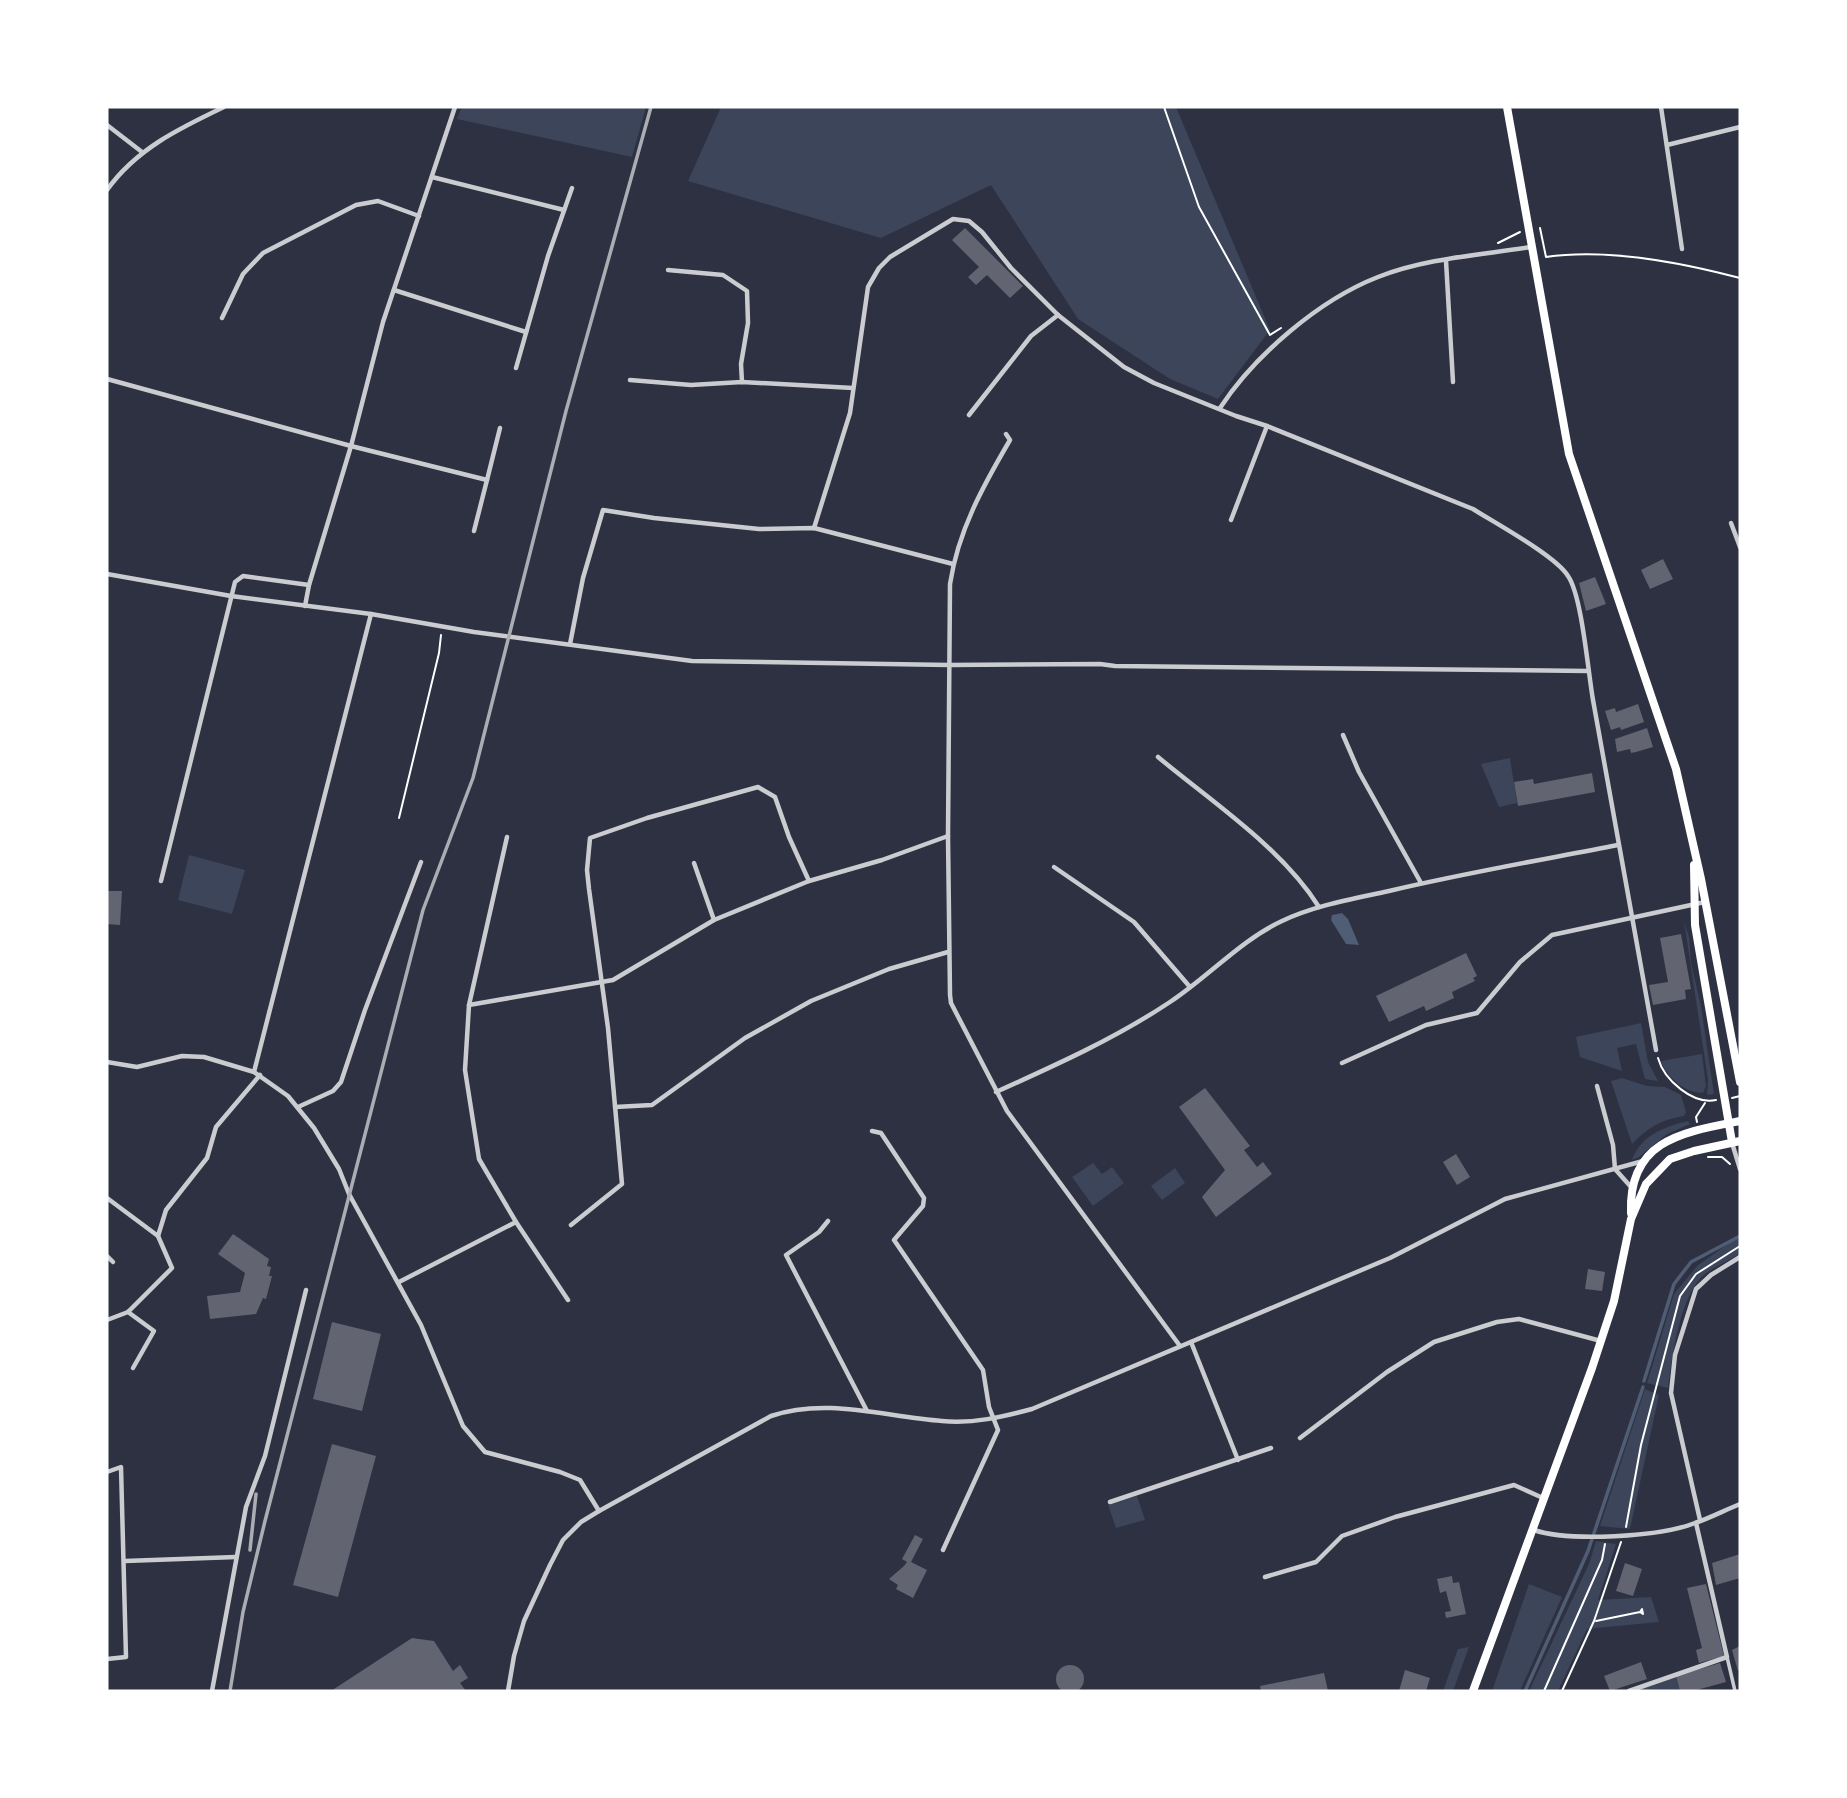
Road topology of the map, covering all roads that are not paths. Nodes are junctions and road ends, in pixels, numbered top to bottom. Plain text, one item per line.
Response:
1 (224, 107) edge
2 (455, 107) edge
3 (1507, 107) edge
4 (1661, 107) edge
5 (107, 125) edge
6 (1740, 127) edge
7 (1667, 145) junction
8 (142, 152) junction
9 (432, 177) junction
10 (572, 188) dead end
11 (107, 190) edge
12 (564, 210) junction
13 (419, 216) junction
14 (1531, 247) junction
15 (1682, 249) dead end
16 (1446, 261) junction
17 (668, 270) dead end
18 (394, 290) junction
19 (1058, 315) junction
20 (222, 318) dead end
21 (526, 332) junction
22 (516, 368) dead end
23 (107, 379) edge
24 (630, 380) dead end
25 (742, 382) junction
26 (1453, 382) dead end
27 (853, 388) junction
28 (1220, 408) junction
29 (969, 415) dead end
30 (1267, 426) junction
31 (500, 428) dead end
32 (1006, 434) dead end
33 (351, 446) junction
34 (486, 480) junction
35 (1231, 520) dead end
36 (1731, 523) dead end
37 (814, 528) junction
38 (474, 531) dead end
39 (1740, 547) edge
40 (953, 564) junction
41 (107, 574) edge
42 (309, 585) junction
43 (232, 596) junction
44 (305, 606) junction
45 (371, 614) junction
46 (570, 644) junction
47 (949, 665) junction
48 (1588, 671) junction
49 (1343, 735) dead end
50 (1158, 757) dead end
51 (948, 836) junction
52 (508, 837) dead end
53 (1618, 845) junction
54 (1695, 857) junction
55 (421, 862) dead end
56 (694, 863) dead end
57 (1054, 867) dead end
58 (161, 881) dead end
59 (809, 881) junction
60 (1421, 883) junction
61 (1705, 902) junction
62 (1693, 905) junction
63 (1319, 907) junction
64 (1631, 918) junction
65 (714, 920) junction
66 (948, 952) junction
67 (601, 983) junction
68 (1189, 988) junction
69 (469, 1005) junction
70 (1656, 1050) road end
71 (107, 1062) edge
72 (1342, 1063) dead end
73 (257, 1074) junction
74 (1740, 1082) edge
75 (1597, 1086) dead end
76 (996, 1092) junction
77 (298, 1107) junction
78 (615, 1107) junction
79 (1740, 1121) edge
80 (1728, 1123) junction
81 (872, 1131) dead end
82 (1736, 1142) edge
83 (1643, 1161) junction
84 (1739, 1167) edge
85 (1615, 1169) junction
86 (1632, 1187) junction
87 (107, 1198) edge
88 (1631, 1219) junction
89 (828, 1221) dead end
90 (516, 1222) junction
91 (571, 1225) dead end
92 (158, 1236) junction
93 (107, 1256) edge
94 (1740, 1257) edge
95 (113, 1262) dead end
96 (398, 1282) junction
97 (306, 1290) dead end
98 (568, 1300) dead end
99 (128, 1312) junction
100 (107, 1320) edge
101 (1601, 1341) junction
102 (1191, 1342) junction
103 (1180, 1346) junction
104 (133, 1368) dead end
105 (867, 1411) junction
106 (994, 1419) junction
107 (1300, 1438) dead end
108 (1271, 1448) dead end
109 (1238, 1460) junction
110 (107, 1472) edge
111 (1543, 1498) junction
112 (1110, 1502) dead end
113 (1740, 1504) edge
114 (599, 1511) junction
115 (1698, 1522) junction
116 (1531, 1529) junction
117 (943, 1550) dead end
118 (236, 1557) junction
119 (125, 1562) junction
120 (1265, 1577) dead end
121 (1727, 1657) junction
122 (107, 1659) edge
123 (212, 1691) edge
124 (508, 1691) edge
125 (1473, 1691) edge
126 (1629, 1691) edge
127 (1735, 1691) edge

1 - 8 street
2 - 9 street
3 - 14 main road
4 - 7 street
5 - 8 street
6 - 7 street
7 - 15 street
8 - 11 street
9 - 12 street
9 - 13 street
10 - 12 street
12 - 21 street
13 - 18 street
13 - 20 street
14 - 16 street
14 - 54 main road
16 - 26 street
16 - 28 street
17 - 25 street
18 - 21 street
18 - 33 street
19 - 27 street
19 - 28 street
19 - 29 street
21 - 22 street
23 - 33 street
24 - 25 street
25 - 27 street
27 - 37 street
28 - 30 street
30 - 35 street
30 - 48 street
31 - 34 street
32 - 40 street
33 - 34 street
33 - 42 street
34 - 38 street
36 - 39 street
37 - 40 street
37 - 46 street
40 - 47 street
41 - 43 street
42 - 43 street
42 - 44 street
43 - 44 street
43 - 58 street
44 - 45 street
45 - 46 street
45 - 73 street
46 - 47 street
47 - 48 street
47 - 51 street
48 - 53 street
49 - 60 street
50 - 63 street
51 - 59 street
51 - 66 street
52 - 69 street
53 - 60 street
53 - 64 street
54 - 61 main road
54 - 62 main road
55 - 77 street
56 - 65 street
57 - 68 street
59 - 65 street
59 - 67 street
60 - 63 street
61 - 62 street
61 - 74 main road
62 - 64 street
62 - 80 main road
63 - 68 street
64 - 70 street
64 - 72 street
65 - 67 street
66 - 76 street
66 - 78 street
67 - 69 street
67 - 78 street
68 - 76 street
69 - 90 street
71 - 73 street
73 - 77 street
73 - 92 street
75 - 85 street
76 - 103 street
77 - 96 street
78 - 91 street
79 - 80 main road
80 - 82 main road
80 - 83 main road
81 - 106 street
82 - 84 street
82 - 88 main road
83 - 85 street
83 - 86 main road
85 - 86 street
85 - 102 street
86 - 88 main road
87 - 92 street
88 - 101 main road
89 - 105 street
90 - 96 street
90 - 98 street
92 - 99 street
93 - 95 street
94 - 115 street
96 - 114 street
97 - 118 street
99 - 100 street
99 - 104 street
101 - 107 street
101 - 111 main road
102 - 103 street
102 - 109 street
103 - 106 street
105 - 106 street
105 - 114 street
106 - 117 street
108 - 109 street
109 - 112 street
110 - 119 street
111 - 116 main road
111 - 120 street
113 - 115 street
114 - 124 street
115 - 116 street
115 - 121 street
116 - 125 main road
118 - 119 street
118 - 123 street
119 - 122 street
121 - 126 street
121 - 127 street

